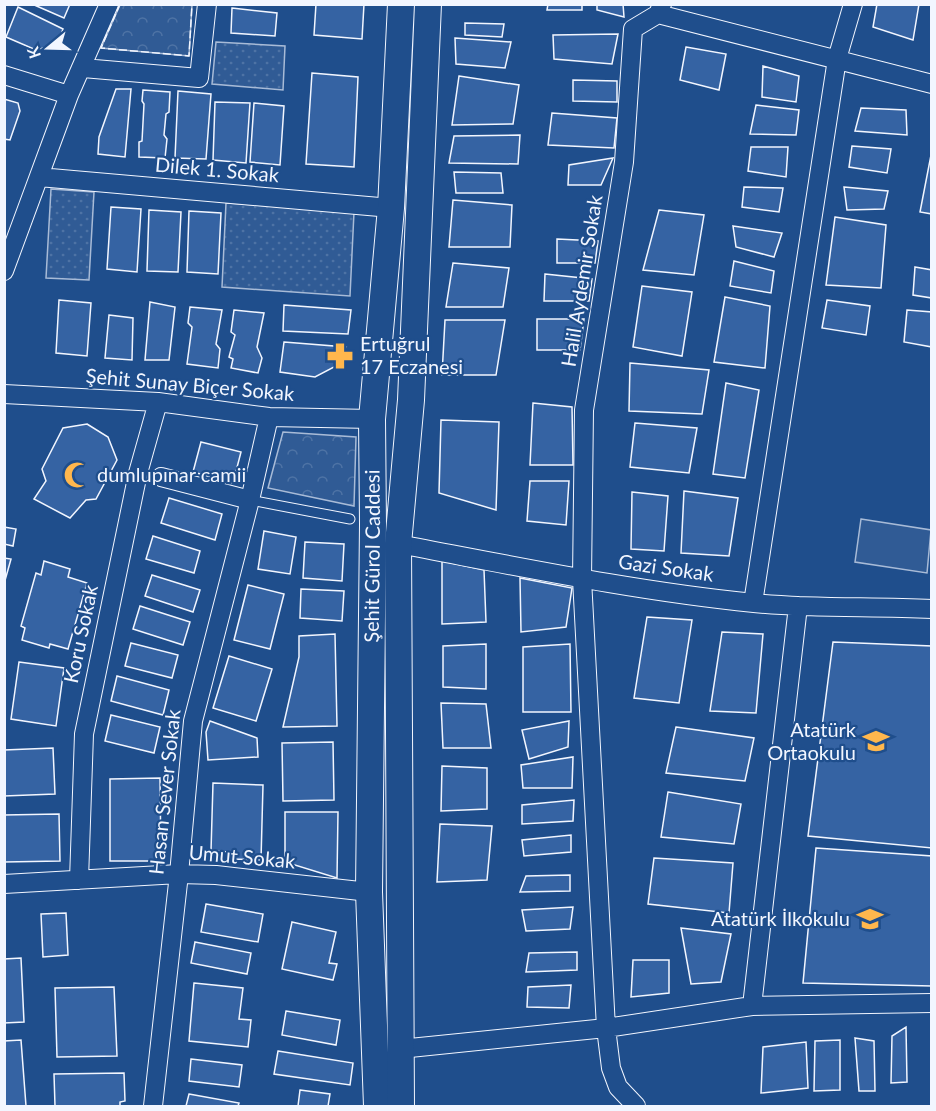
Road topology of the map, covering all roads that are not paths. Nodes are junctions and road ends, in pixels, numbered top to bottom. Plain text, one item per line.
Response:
1 (109, 4) edge
2 (207, 4) edge
3 (401, 4) edge
4 (428, 4) edge
5 (853, 4) edge
6 (660, 9) edge
7 (837, 58) junction
8 (83, 68) junction
9 (4, 75) edge
10 (932, 84) edge
11 (69, 95) junction
12 (39, 177) junction
13 (391, 208) junction
14 (4, 271) edge
15 (4, 394) edge
16 (158, 402) junction
17 (269, 417) junction
18 (372, 419) junction
19 (410, 420) junction
20 (161, 477) dead end
21 (250, 500) junction
22 (350, 519) dead end
23 (398, 544) junction
24 (582, 579) junction
25 (753, 603) junction
26 (798, 606) junction
27 (932, 609) edge
28 (179, 874) junction
29 (79, 880) junction
30 (4, 884) edge
31 (369, 892) junction
32 (932, 1003) edge
33 (752, 1006) junction
34 (606, 1029) junction
35 (400, 1049) junction
36 (153, 1107) edge
37 (377, 1107) edge
38 (402, 1107) edge
39 (636, 1107) edge

1 - 8 street
2 - 8 street
3 - 13 main road, Şehit Gürol Caddesi
4 - 19 main road, Şehit Gürol Caddesi
5 - 7 street
6 - 7 street
6 - 24 street, Halil Aydemir Sokak
7 - 10 street
7 - 25 street
8 - 11 street
9 - 11 street
11 - 12 street
12 - 13 street, Dilek 1. Sokak
12 - 14 street
13 - 18 main road, Şehit Gürol Caddesi
15 - 16 street, Şehit Sunay Biçer Sokak
16 - 17 street, Şehit Sunay Biçer Sokak
16 - 29 street, Koru Sokak
17 - 18 street, Şehit Sunay Biçer Sokak
17 - 21 street, Hasan Sever Sokak
18 - 19 main road
18 - 31 main road, Şehit Gürol Caddesi
19 - 23 main road, Şehit Gürol Caddesi
20 - 21 street
21 - 22 lane
21 - 28 street, Hasan Sever Sokak
23 - 24 street, Gazi Sokak
23 - 35 main road, Şehit Gürol Caddesi
24 - 25 street, Gazi Sokak
24 - 34 street
25 - 26 street, Gazi Sokak
26 - 27 street, Gazi Sokak
26 - 33 street
28 - 29 street, Umut Sokak
28 - 31 street, Umut Sokak
28 - 36 street, Hasan Sever Sokak
29 - 30 street, Umut Sokak
31 - 37 main road, Şehit Gürol Caddesi
32 - 33 street
33 - 34 street
34 - 35 street
34 - 39 street
35 - 38 main road, Şehit Gürol Caddesi

